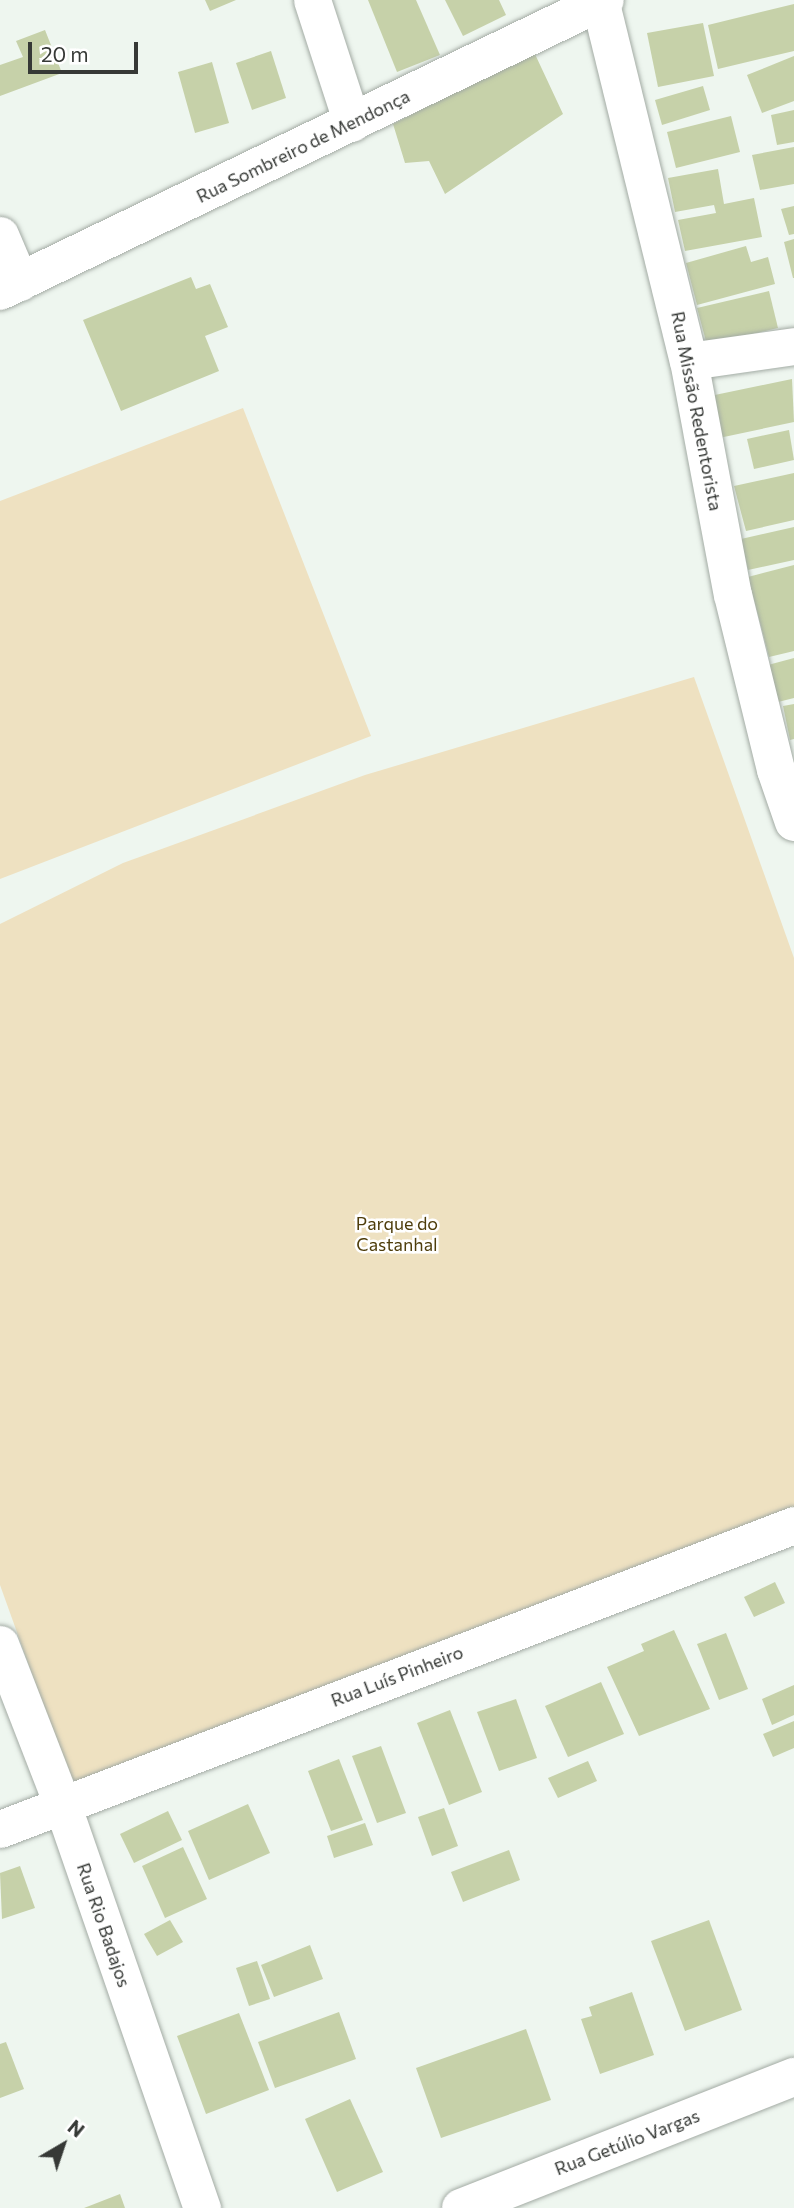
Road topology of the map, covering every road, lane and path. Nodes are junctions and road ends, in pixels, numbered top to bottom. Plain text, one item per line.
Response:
1 (312, 0) edge
2 (602, 1) edge
3 (352, 122) junction
4 (0, 235) edge
5 (10, 287) edge
6 (794, 346) edge
7 (689, 361) junction
8 (785, 769) edge
9 (794, 821) edge
10 (794, 1525) edge
11 (0, 1644) edge
12 (62, 1804) junction
13 (0, 1829) edge
14 (794, 2077) edge
15 (202, 2208) edge
16 (461, 2208) edge

1 - 3 street
2 - 3 street, Rua Sombreiro de Mendonça
2 - 7 street, Rua Missão Redentorista
3 - 5 street, Rua Sombreiro de Mendonça
4 - 5 street
6 - 7 street
7 - 8 street, Rua Missão Redentorista
8 - 9 street, Rua Missão Redentorista
10 - 12 street, Rua Luís Pinheiro
11 - 12 street, Rua Rio Badajos
12 - 13 street, Rua Luís Pinheiro
12 - 15 street, Rua Rio Badajos
14 - 16 street, Rua Getúlio Vargas

